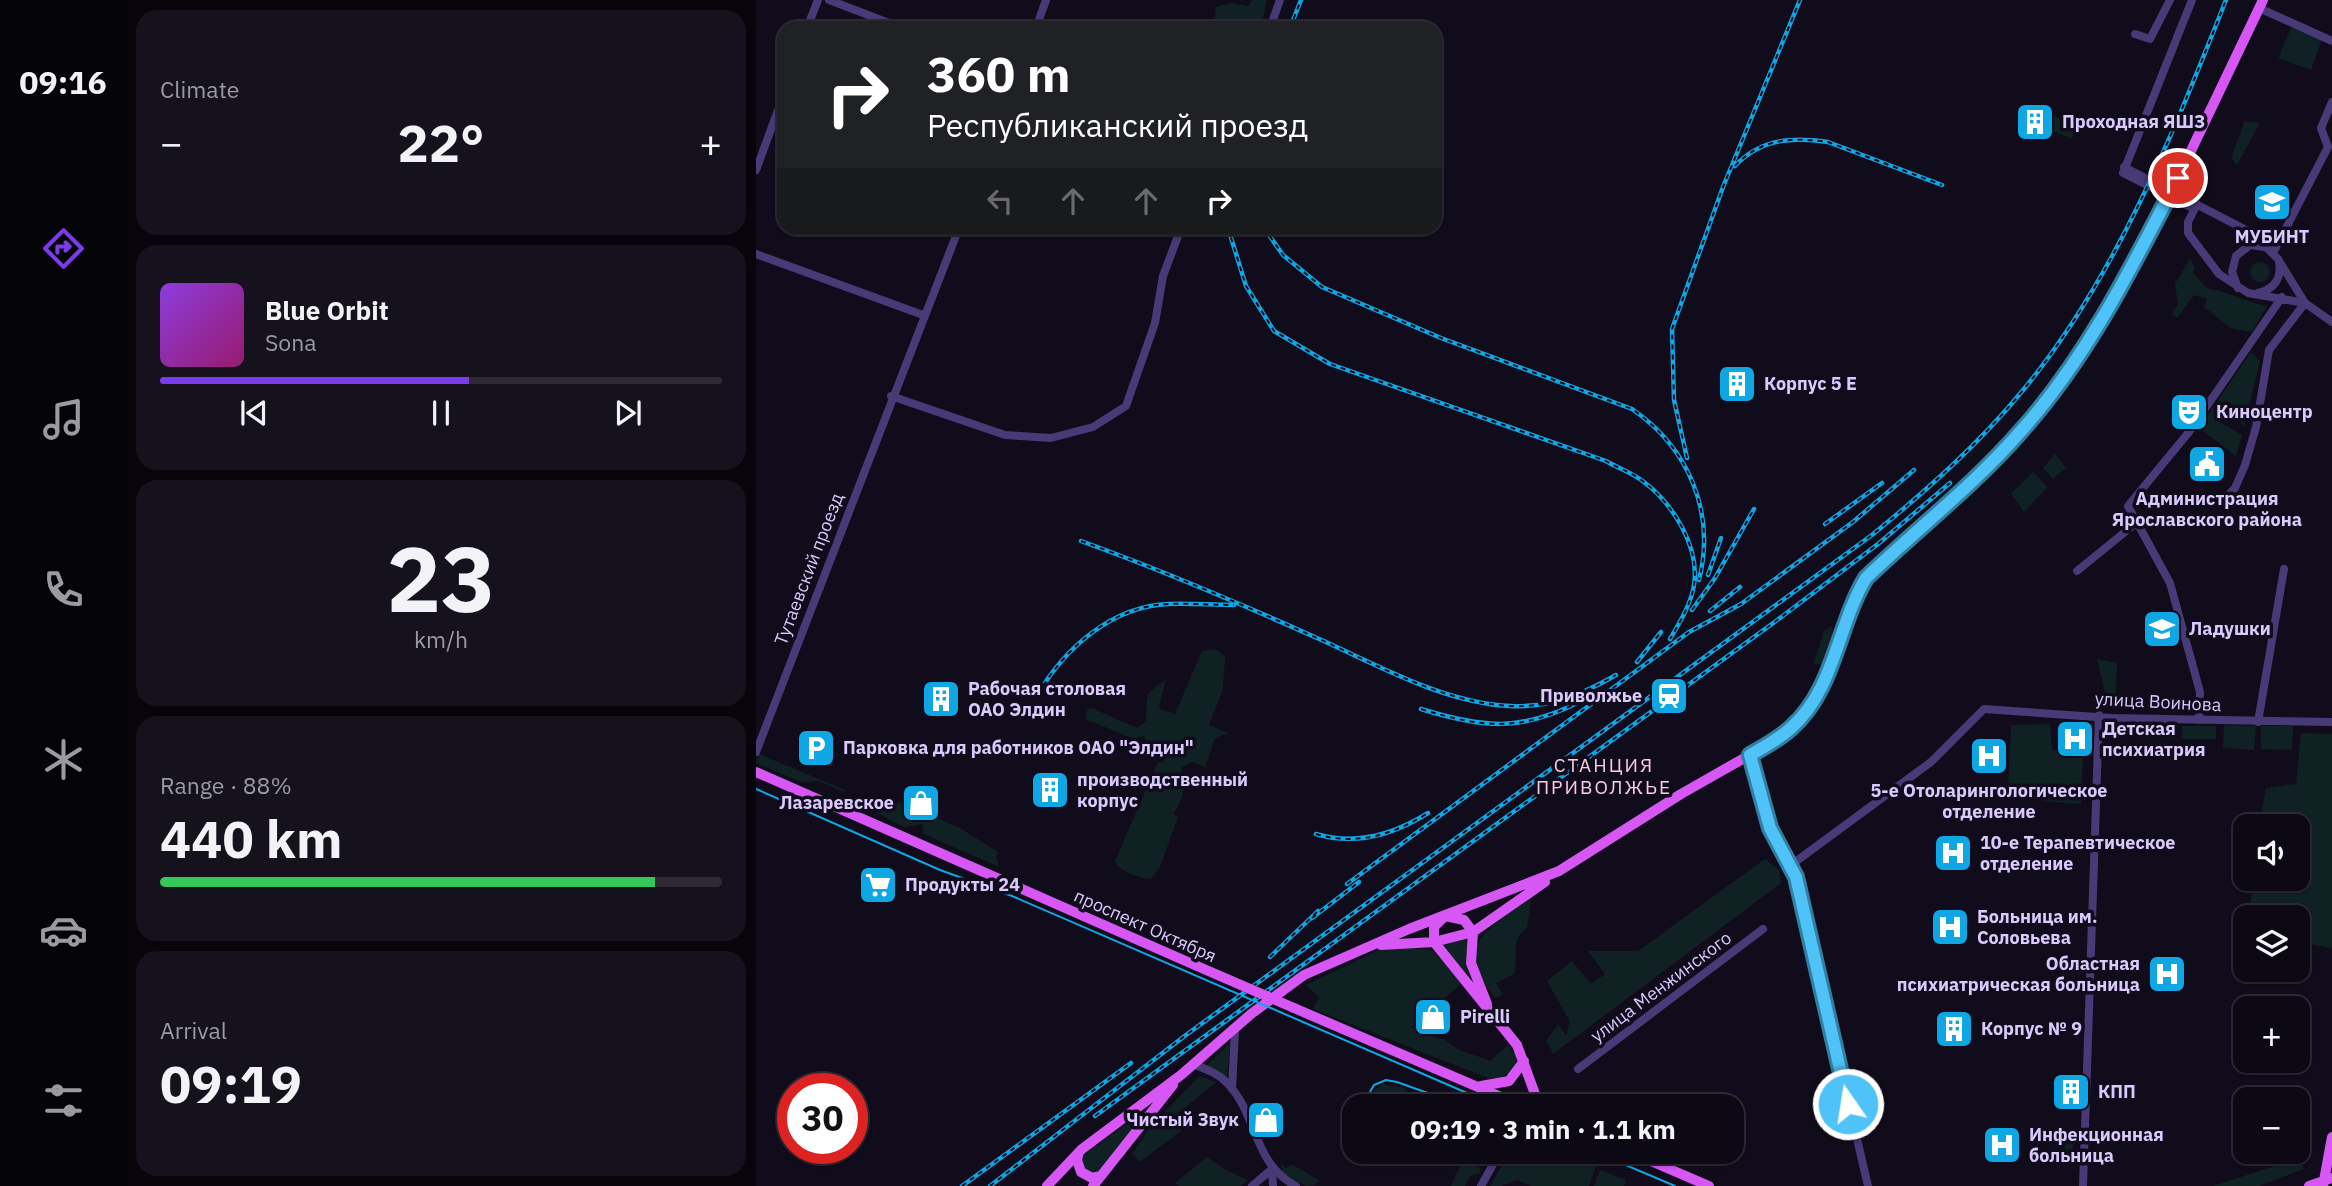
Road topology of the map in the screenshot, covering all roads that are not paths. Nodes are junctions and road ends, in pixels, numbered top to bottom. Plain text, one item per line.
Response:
1 (818, 0) edge
2 (829, 0) edge
3 (1046, 0) edge
4 (1280, 0) edge
5 (2170, 0) edge
6 (2192, 0) edge
7 (2261, 4) edge
8 (810, 21) edge
9 (884, 21) edge
10 (1038, 21) edge
11 (1272, 21) edge
12 (2135, 34) dead end
13 (2332, 41) edge
14 (2332, 102) edge
15 (777, 113) edge
16 (756, 170) edge
17 (2196, 206) junction
18 (955, 235) edge
19 (1178, 235) edge
20 (2273, 253) junction
21 (756, 254) edge
22 (2238, 288) junction
23 (2248, 293) junction
24 (2282, 298) junction
25 (2305, 303) junction
26 (923, 314) junction
27 (2332, 322) edge
28 (891, 396) junction
29 (2222, 502) dead end
30 (2136, 523) junction
31 (2284, 569) dead end
32 (2077, 571) dead end
33 (2099, 715) junction
34 (2199, 720) junction
35 (2258, 722) junction
36 (2332, 722) edge
37 (756, 752) edge
38 (1750, 755) junction
39 (756, 772) edge
40 (1791, 865) junction
41 (1559, 871) junction
42 (1446, 916) junction
43 (1763, 929) dead end
44 (1474, 932) junction
45 (1434, 942) junction
46 (1370, 946) junction
47 (1487, 1004) junction
48 (1235, 1030) junction
49 (1524, 1061) junction
50 (1193, 1064) junction
51 (1578, 1069) dead end
52 (1181, 1075) junction
53 (1474, 1086) junction
54 (1232, 1089) junction
55 (1493, 1094) edge
56 (1535, 1094) edge
57 (2332, 1137) edge
58 (1082, 1149) junction
59 (1493, 1164) edge
60 (1658, 1164) edge
61 (1272, 1169) junction
62 (1105, 1173) junction
63 (2328, 1181) edge
64 (1047, 1186) edge
65 (1093, 1186) edge
66 (1252, 1186) edge
67 (1273, 1186) edge
68 (1296, 1186) edge
69 (1480, 1186) edge
70 (1709, 1186) edge
71 (1868, 1186) edge
72 (2083, 1186) edge
73 (2309, 1186) edge

1 - 8 street
2 - 9 street
3 - 10 street
4 - 11 street
5 - 12 street
6 - 17 street
7 - 13 street
7 - 38 main road, bridge
14 - 20 street
15 - 16 street
17 - 20 street
17 - 22 street
18 - 26 street, Тутаевский проезд
19 - 28 street
20 - 22 street
20 - 23 street
20 - 25 street
21 - 26 street
22 - 23 street
23 - 24 street
24 - 25 street
24 - 30 street
25 - 27 street
25 - 29 street
26 - 28 street, Тутаевский проезд
28 - 37 street, Тутаевский проезд
30 - 32 street
30 - 34 street
31 - 35 street
33 - 34 street, улица Воинова
33 - 40 street, улица Воинова
33 - 72 street
34 - 35 street, улица Воинова
35 - 36 street, улица Воинова
38 - 40 street
38 - 41 main road
39 - 53 main road, проспект Октября, bridge
40 - 71 street
41 - 42 main road
41 - 44 main road
42 - 44 main road
42 - 45 main road
42 - 46 main road
43 - 51 street, улица Менжинского
44 - 45 main road
44 - 47 main road
45 - 46 main road
45 - 47 main road
46 - 48 main road
47 - 49 main road
48 - 50 main road
48 - 54 street
49 - 53 main road
49 - 56 main road
50 - 52 main road
50 - 54 street
52 - 58 main road
52 - 62 main road
53 - 55 main road, проспект Октября
54 - 61 street
57 - 63 main road
58 - 62 main road
58 - 64 main road
59 - 69 street
60 - 70 main road
61 - 66 street
61 - 67 street
61 - 68 street
62 - 65 main road
63 - 73 main road

